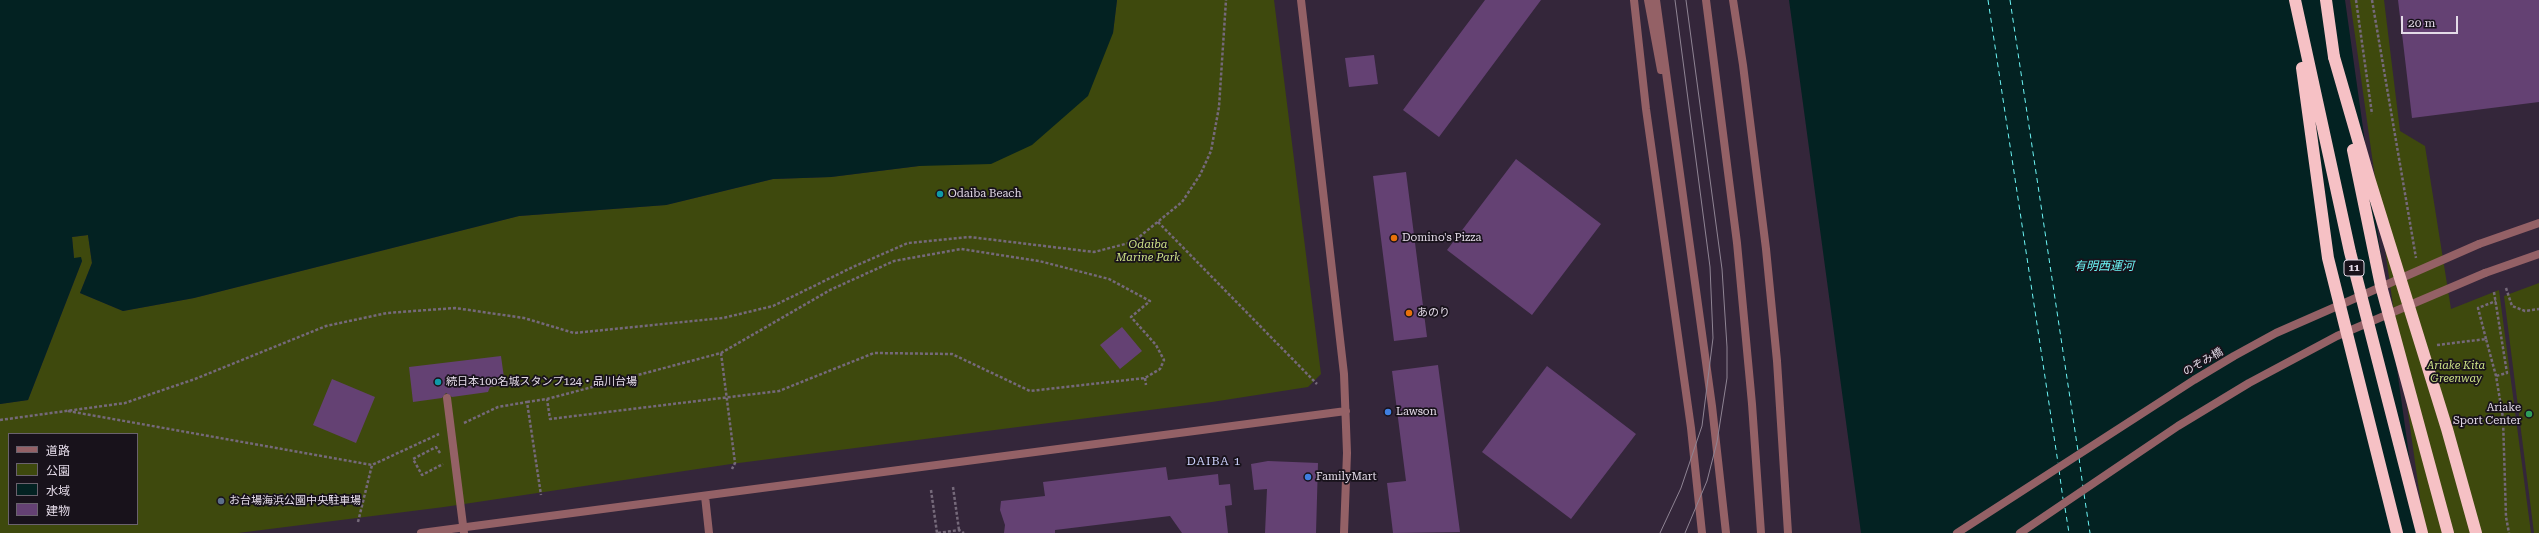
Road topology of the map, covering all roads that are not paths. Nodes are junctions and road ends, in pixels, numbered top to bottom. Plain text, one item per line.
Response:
1 (1301, 0) edge
2 (1634, 0) edge
3 (1648, 0) edge
4 (1656, 0) edge
5 (1706, 0) edge
6 (1733, 0) edge
7 (2294, 0) edge
8 (2326, 0) edge
9 (2334, 57) junction
10 (1683, 199) junction
11 (2539, 223) edge
12 (2539, 254) edge
13 (447, 398) dead end
14 (1346, 411) junction
15 (704, 496) junction
16 (421, 533) edge
17 (464, 533) edge
18 (709, 533) edge
19 (1344, 533) edge
20 (1702, 533) edge
21 (1726, 533) edge
22 (1761, 533) edge
23 (1789, 533) edge
24 (1958, 533) edge
25 (2020, 533) edge
26 (2397, 533) edge
27 (2422, 533) edge
28 (2448, 533) edge
29 (2476, 533) edge

1 - 14 street
2 - 20 street
3 - 10 street
4 - 10 street
5 - 22 street
6 - 23 street
7 - 26 highway, 11, bridge
7 - 27 highway, 11, bridge
8 - 9 highway, 11
9 - 28 highway, 11, bridge
9 - 29 highway, 11, bridge
10 - 21 street
11 - 24 street, のぞみ橋, bridge
12 - 25 street, bridge
13 - 17 street, bridge
14 - 15 street
14 - 19 street
15 - 16 street
15 - 18 street

